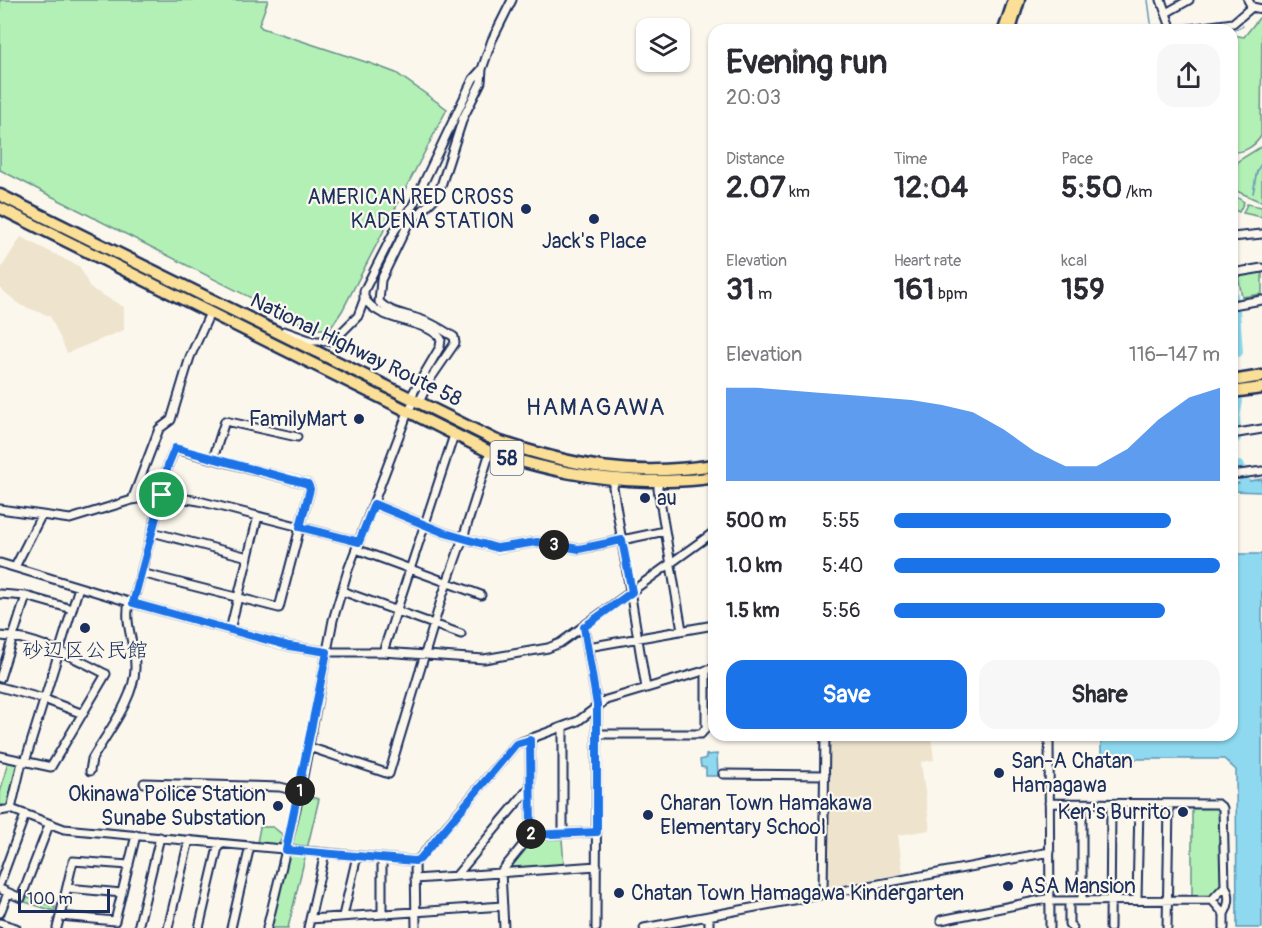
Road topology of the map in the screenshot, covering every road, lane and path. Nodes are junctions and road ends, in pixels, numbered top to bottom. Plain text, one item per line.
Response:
1 (512, 0) edge
2 (1013, 0) edge
3 (1020, 0) edge
4 (1161, 0) edge
5 (1189, 0) edge
6 (1250, 3) edge
7 (1262, 9) edge
8 (1166, 13) junction
9 (1005, 24) edge
10 (1013, 24) edge
11 (1170, 24) edge
12 (1226, 24) edge
13 (482, 69) junction
14 (0, 195) edge
15 (0, 208) edge
16 (1262, 234) edge
17 (400, 235) junction
18 (1238, 236) edge
19 (1262, 268) edge
20 (1238, 272) edge
21 (364, 297) junction
22 (1262, 300) edge
23 (1238, 303) edge
24 (210, 313) junction
25 (248, 317) junction
26 (1262, 376) edge
27 (1238, 380) edge
28 (1262, 388) edge
29 (1238, 391) edge
30 (415, 400) junction
31 (408, 412) junction
32 (1262, 429) edge
33 (1238, 432) edge
34 (454, 435) junction
35 (297, 437) dead end
36 (490, 452) junction
37 (213, 459) junction
38 (708, 466) edge
39 (1262, 471) edge
40 (1238, 474) edge
41 (708, 478) edge
42 (615, 480) junction
43 (658, 481) junction
44 (162, 495) junction
45 (132, 500) junction
46 (374, 504) junction
47 (0, 509) edge
48 (41, 516) junction
49 (258, 516) junction
50 (424, 525) junction
51 (300, 527) junction
52 (665, 531) junction
53 (152, 532) junction
54 (708, 536) edge
55 (463, 538) junction
56 (622, 540) junction
57 (358, 545) junction
58 (248, 557) junction
59 (0, 563) edge
60 (670, 564) junction
61 (15, 567) junction
62 (410, 569) junction
63 (141, 573) junction
64 (447, 582) junction
65 (79, 587) junction
66 (342, 591) junction
67 (632, 592) junction
68 (0, 594) edge
69 (481, 595) dead end
70 (26, 596) junction
71 (238, 597) junction
72 (131, 602) junction
73 (72, 609) junction
74 (396, 612) junction
75 (434, 625) junction
76 (708, 626) edge
77 (584, 627) junction
78 (230, 630) junction
79 (682, 630) junction
80 (461, 634) dead end
81 (0, 636) edge
82 (13, 637) junction
83 (639, 638) junction
84 (588, 647) junction
85 (59, 651) junction
86 (327, 652) junction
87 (383, 652) junction
88 (425, 654) junction
89 (706, 670) joint
90 (0, 678) edge
91 (0, 687) edge
92 (646, 688) junction
93 (44, 699) junction
94 (597, 705) junction
95 (82, 714) junction
96 (564, 727) junction
97 (598, 734) junction
98 (530, 740) junction
99 (825, 741) edge
100 (1049, 741) edge
101 (309, 747) junction
102 (0, 756) edge
103 (24, 762) junction
104 (90, 771) dead end
105 (723, 774) dead end
106 (825, 775) junction
107 (144, 783) dead end
108 (531, 787) junction
109 (300, 792) junction
110 (1049, 803) junction
111 (1082, 804) junction
112 (1168, 804) junction
113 (1111, 805) junction
114 (1139, 805) junction
115 (11, 809) junction
116 (0, 811) edge
117 (25, 815) junction
118 (49, 825) junction
119 (597, 832) junction
120 (563, 833) junction
121 (136, 835) junction
122 (531, 835) junction
123 (160, 837) junction
124 (189, 840) junction
125 (219, 843) junction
126 (250, 846) junction
127 (286, 850) junction
128 (1050, 852) junction
129 (325, 853) junction
130 (357, 856) junction
131 (382, 859) junction
132 (415, 861) junction
133 (129, 865) junction
134 (597, 866) junction
135 (501, 872) junction
136 (456, 876) junction
137 (416, 879) junction
138 (0, 883) edge
139 (1225, 886) junction
140 (67, 888) junction
141 (0, 889) edge
142 (8, 893) junction
143 (122, 893) junction
144 (823, 894) junction
145 (1082, 900) junction
146 (1109, 900) junction
147 (1137, 900) junction
148 (1167, 900) junction
149 (1212, 900) junction
150 (1050, 901) junction
151 (1069, 901) junction
152 (503, 906) junction
153 (416, 911) junction
154 (0, 913) edge
155 (382, 913) junction
156 (1224, 914) junction
157 (60, 916) junction
158 (343, 916) junction
159 (709, 916) junction
160 (310, 919) junction
161 (941, 920) dead end
162 (0, 922) edge
163 (679, 925) edge
164 (16, 928) edge
165 (57, 928) edge
166 (138, 928) edge
167 (168, 928) edge
168 (199, 928) edge
169 (231, 928) edge
170 (267, 928) edge
171 (308, 928) edge
172 (416, 928) edge
173 (504, 928) edge
174 (596, 928) edge
175 (647, 928) edge
176 (709, 928) edge
177 (1050, 928) edge
178 (1073, 928) edge
179 (1110, 928) edge
180 (1167, 928) edge
181 (1224, 928) edge

1 - 13 street
2 - 9 main road
3 - 10 main road
4 - 8 street
5 - 8 street
6 - 7 street
6 - 12 street
8 - 11 street
13 - 17 street
13 - 17 street
14 - 25 highway, National Highway Route 58 / 58
15 - 24 highway, National Highway Route 58 / 58
16 - 18 street
17 - 21 street
17 - 30 street
19 - 20 street
21 - 25 street
21 - 30 street
22 - 23 street
24 - 31 highway, National Highway Route 58 / 58
24 - 45 street
25 - 30 highway, National Highway Route 58 / 58
26 - 27 highway
28 - 29 highway
30 - 31 street
30 - 38 highway, National Highway Route 58 / 58
31 - 34 highway, National Highway Route 58 / 58
31 - 46 street
32 - 33 street
34 - 36 highway, National Highway Route 58 / 58
34 - 50 street
35 - 37 street
36 - 42 highway, National Highway Route 58 / 58
36 - 55 street
37 - 44 street
37 - 51 street
39 - 40 street
41 - 43 highway, National Highway Route 58 / 58
42 - 43 highway, National Highway Route 58 / 58
42 - 56 street
43 - 52 street
44 - 45 street
44 - 49 street
44 - 53 street
45 - 48 street
46 - 50 street
46 - 57 street
47 - 48 street
48 - 61 street
49 - 51 street
49 - 58 street
50 - 55 street
50 - 62 street
51 - 57 street
51 - 71 street
52 - 56 street
52 - 60 street
53 - 58 street
53 - 63 street
54 - 60 street
55 - 56 street
55 - 64 street
56 - 67 street
57 - 62 street
57 - 66 street
58 - 71 street
59 - 61 street
60 - 67 street
60 - 79 street
61 - 65 street
62 - 64 street
62 - 74 street
63 - 71 street
63 - 72 street
64 - 69 street
64 - 75 street
65 - 72 street
65 - 73 street
66 - 74 street
66 - 86 street
67 - 77 street
67 - 83 street
68 - 70 street
70 - 73 street
70 - 82 street
71 - 78 street
72 - 78 street
72 - 104 street
73 - 85 street
74 - 75 street
74 - 87 street
75 - 80 street
75 - 88 street
76 - 79 street
77 - 84 street
77 - 88 street
78 - 86 street
79 - 83 street
81 - 82 street
82 - 85 street
82 - 90 street
83 - 84 street
83 - 92 street
84 - 94 street
85 - 93 street
85 - 95 street
86 - 87 street
86 - 101 street
87 - 88 street
88 - 101 street
89 - 92 street
89 - 97 street
91 - 93 street
92 - 94 street
93 - 95 street
93 - 103 street
94 - 96 street
94 - 97 street
95 - 103 street
96 - 98 street
96 - 120 street
97 - 119 street
98 - 108 street
98 - 132 street
99 - 106 street
100 - 110 street
101 - 109 street
102 - 103 street
103 - 115 street
105 - 106 street
106 - 144 street
107 - 109 street
108 - 122 street
108 - 136 street
109 - 127 street
110 - 111 street
110 - 128 street
111 - 113 street
111 - 145 street
112 - 114 street
112 - 139 street
112 - 148 street
113 - 114 street
113 - 146 street
114 - 147 street
115 - 116 street
115 - 117 street
117 - 118 street
117 - 138 street
118 - 121 street
118 - 142 street
119 - 120 street
119 - 134 street
120 - 122 street
121 - 123 street
121 - 133 street
122 - 135 street
123 - 124 street
123 - 166 street
124 - 125 street
124 - 167 street
125 - 126 street
125 - 168 street
126 - 127 street
126 - 169 street
127 - 129 street
127 - 170 street
128 - 144 street
128 - 150 street
129 - 130 street
129 - 160 street
130 - 131 street
130 - 158 street
131 - 132 street
131 - 155 street
132 - 137 street
133 - 140 street
133 - 143 street
134 - 135 street
134 - 174 street
135 - 136 street
135 - 152 street
136 - 137 street
137 - 153 street
139 - 149 street
139 - 156 street
140 - 143 street
140 - 157 street
141 - 142 street
142 - 154 street
143 - 157 street
144 - 159 street
145 - 146 street
145 - 151 street
146 - 147 street
146 - 179 street
147 - 148 street
148 - 149 street
148 - 180 street
149 - 156 street
150 - 151 street
150 - 161 street
150 - 177 street
151 - 178 street
152 - 153 street
152 - 173 street
153 - 155 street
153 - 172 street
155 - 158 street
156 - 181 street
157 - 165 street
158 - 160 street
159 - 163 street
159 - 176 street
160 - 171 street
162 - 164 street
163 - 175 street

